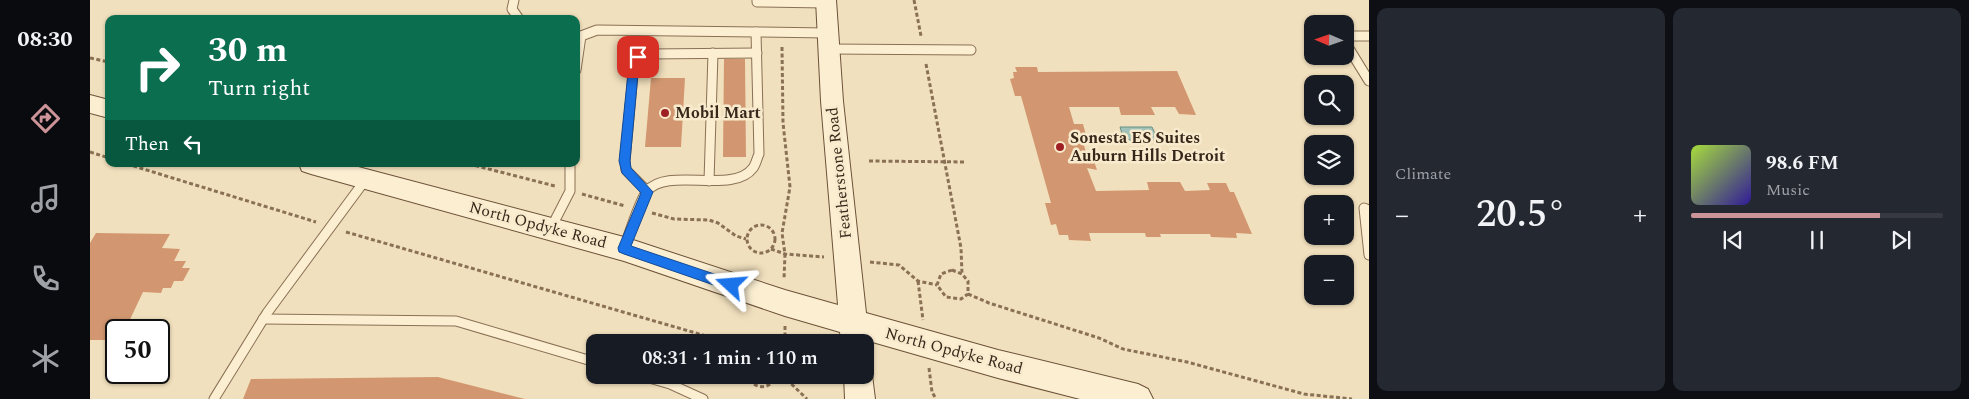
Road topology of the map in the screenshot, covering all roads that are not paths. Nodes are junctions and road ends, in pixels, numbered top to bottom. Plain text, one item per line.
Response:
1 (514, 0) edge
2 (757, 1) edge
3 (825, 1) edge
4 (516, 15) edge
5 (756, 32) junction
6 (580, 36) edge
7 (1354, 36) edge
8 (1369, 36) edge
9 (827, 41) junction
10 (971, 50) dead end
11 (713, 53) junction
12 (757, 53) junction
13 (1354, 57) edge
14 (1369, 81) edge
15 (90, 104) edge
16 (105, 108) edge
17 (322, 167) edge
18 (570, 167) edge
19 (366, 179) junction
20 (709, 180) junction
21 (647, 192) junction
22 (1369, 210) edge
23 (551, 229) junction
24 (624, 248) junction
25 (1369, 255) edge
26 (263, 319) junction
27 (854, 333) edge
28 (586, 359) edge
29 (670, 384) edge
30 (859, 384) edge
31 (214, 399) edge
32 (703, 399) edge
33 (860, 399) edge
34 (1138, 399) edge

1 - 4 lane
2 - 3 lane
3 - 9 main road, Featherstone Road
5 - 6 lane
5 - 9 lane
5 - 12 lane
7 - 8 lane
9 - 10 lane
9 - 27 main road, Featherstone Road
11 - 12 lane
11 - 20 lane
11 - 21 lane
12 - 20 lane
13 - 14 lane
15 - 16 main road
17 - 19 main road, North Opdyke Road
18 - 23 lane
19 - 23 main road, North Opdyke Road
19 - 26 lane
20 - 21 lane
21 - 24 lane
22 - 25 lane
23 - 24 main road, North Opdyke Road
24 - 27 main road, North Opdyke Road
26 - 28 lane
26 - 31 lane
27 - 34 main road, North Opdyke Road
29 - 32 lane
30 - 33 main road

